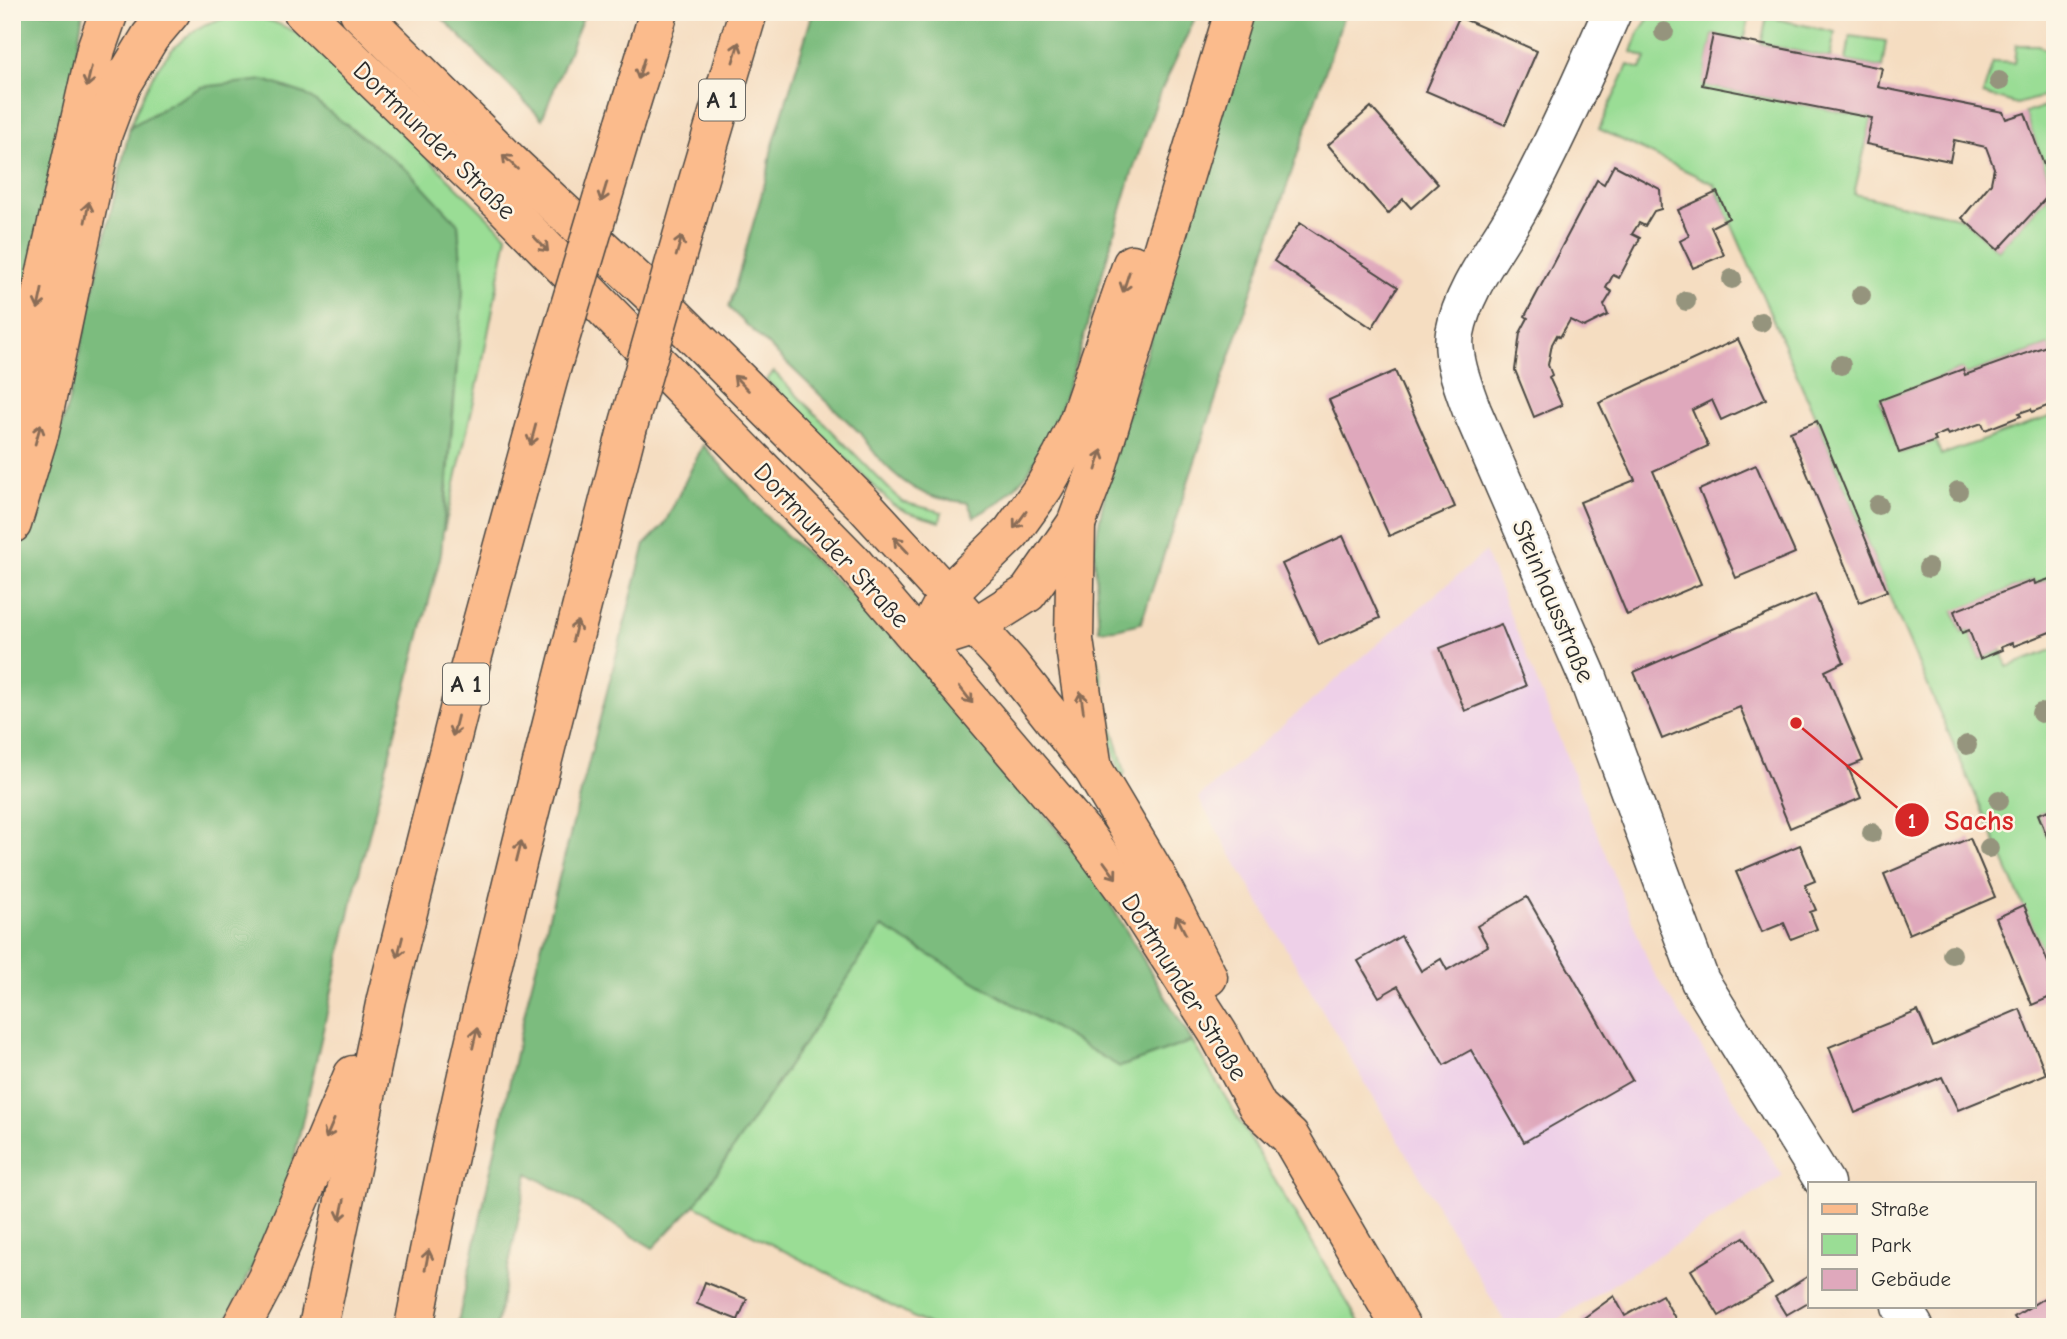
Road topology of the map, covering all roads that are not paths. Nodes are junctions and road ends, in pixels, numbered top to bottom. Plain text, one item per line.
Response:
1 (109, 12) edge
2 (171, 12) edge
3 (303, 12) edge
4 (359, 12) edge
5 (659, 12) edge
6 (748, 12) edge
7 (1212, 12) edge
8 (1234, 12) edge
9 (1612, 12) edge
10 (12, 424) edge
11 (12, 524) edge
12 (1076, 524) junction
13 (948, 594) junction
14 (976, 626) junction
15 (922, 642) junction
16 (1093, 769) junction
17 (386, 999) junction
18 (1290, 1137) junction
19 (1824, 1182) edge
20 (1902, 1308) edge
21 (241, 1327) edge
22 (318, 1327) edge
23 (414, 1327) edge
24 (1401, 1327) edge
25 (1914, 1327) edge

1 -> 10 main road
11 -> 2 main road
3 -> 15 main road, Dortmunder Straße
13 -> 4 main road, Dortmunder Straße
5 -> 17 main road, A 1, bridge
23 -> 6 main road, A 1, bridge
7 -> 13 main road
12 -> 8 main road
9 - 19 street, Steinhausstraße
12 - 14 main road
16 -> 12 main road
13 - 14 main road, Dortmunder Straße
13 - 15 main road
14 - 15 main road
14 - 16 main road, Dortmunder Straße
15 -> 18 main road, Dortmunder Straße
18 -> 16 main road, Dortmunder Straße
17 -> 21 main road
17 -> 22 main road, A 1
18 - 24 main road, Dortmunder Straße
20 - 25 street

